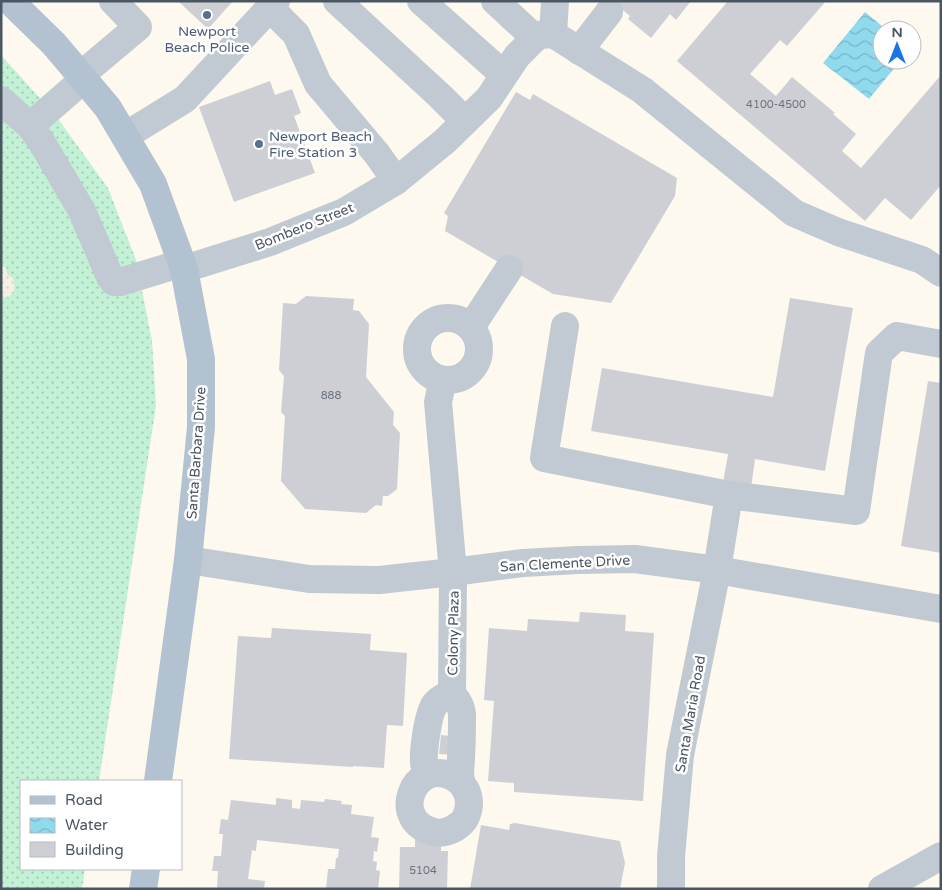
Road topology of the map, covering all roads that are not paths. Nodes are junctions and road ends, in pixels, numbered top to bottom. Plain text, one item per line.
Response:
1 (10, 1) edge
2 (113, 1) edge
3 (337, 1) edge
4 (421, 1) edge
5 (495, 1) edge
6 (554, 1) edge
7 (273, 5) edge
8 (609, 12) dead end
9 (542, 35) junction
10 (579, 51) junction
11 (504, 75) junction
12 (82, 77) junction
13 (1, 100) edge
14 (465, 122) junction
15 (30, 126) junction
16 (125, 136) junction
17 (396, 181) junction
18 (183, 266) junction
19 (509, 269) dead end
20 (941, 273) edge
21 (565, 326) dead end
22 (472, 327) junction
23 (941, 344) edge
24 (442, 380) junction
25 (729, 495) junction
26 (188, 560) junction
27 (717, 570) junction
28 (454, 572) junction
29 (941, 608) edge
30 (452, 694) junction
31 (427, 775) junction
32 (158, 780) edge
33 (460, 782) junction
34 (941, 856) edge
35 (146, 870) edge
36 (143, 889) edge
37 (671, 889) edge
38 (882, 889) edge

1 - 12 main road, Santa Barbara Drive
2 - 12 street
3 - 14 street
4 - 11 street
5 - 9 street
6 - 9 street
7 - 16 street
7 - 17 street
8 - 10 street
9 - 10 street
9 - 11 street, Bombero Street
10 - 20 street
11 - 14 street, Bombero Street
12 - 15 street
12 - 16 main road, Santa Barbara Drive
13 - 15 street
14 - 17 street, Bombero Street
15 - 18 street, Bombero Street
16 - 18 main road, Santa Barbara Drive
17 - 18 street, Bombero Street
18 - 26 main road, Santa Barbara Drive
19 - 22 street
21 - 25 street
22 - 24 street
22 - 24 street
23 - 25 street
24 - 28 street, Colony Plaza
25 - 27 street, Santa Maria Road
26 - 28 street, San Clemente Drive
26 - 32 main road, Santa Barbara Drive
27 - 28 street, San Clemente Drive
27 - 29 street, San Clemente Drive
27 - 37 street, Santa Maria Road
28 - 30 street, Colony Plaza
30 - 31 street, Colony Plaza
30 - 33 street, Colony Plaza
31 - 33 street
31 - 33 street, Colony Plaza
34 - 38 street
35 - 36 main road

